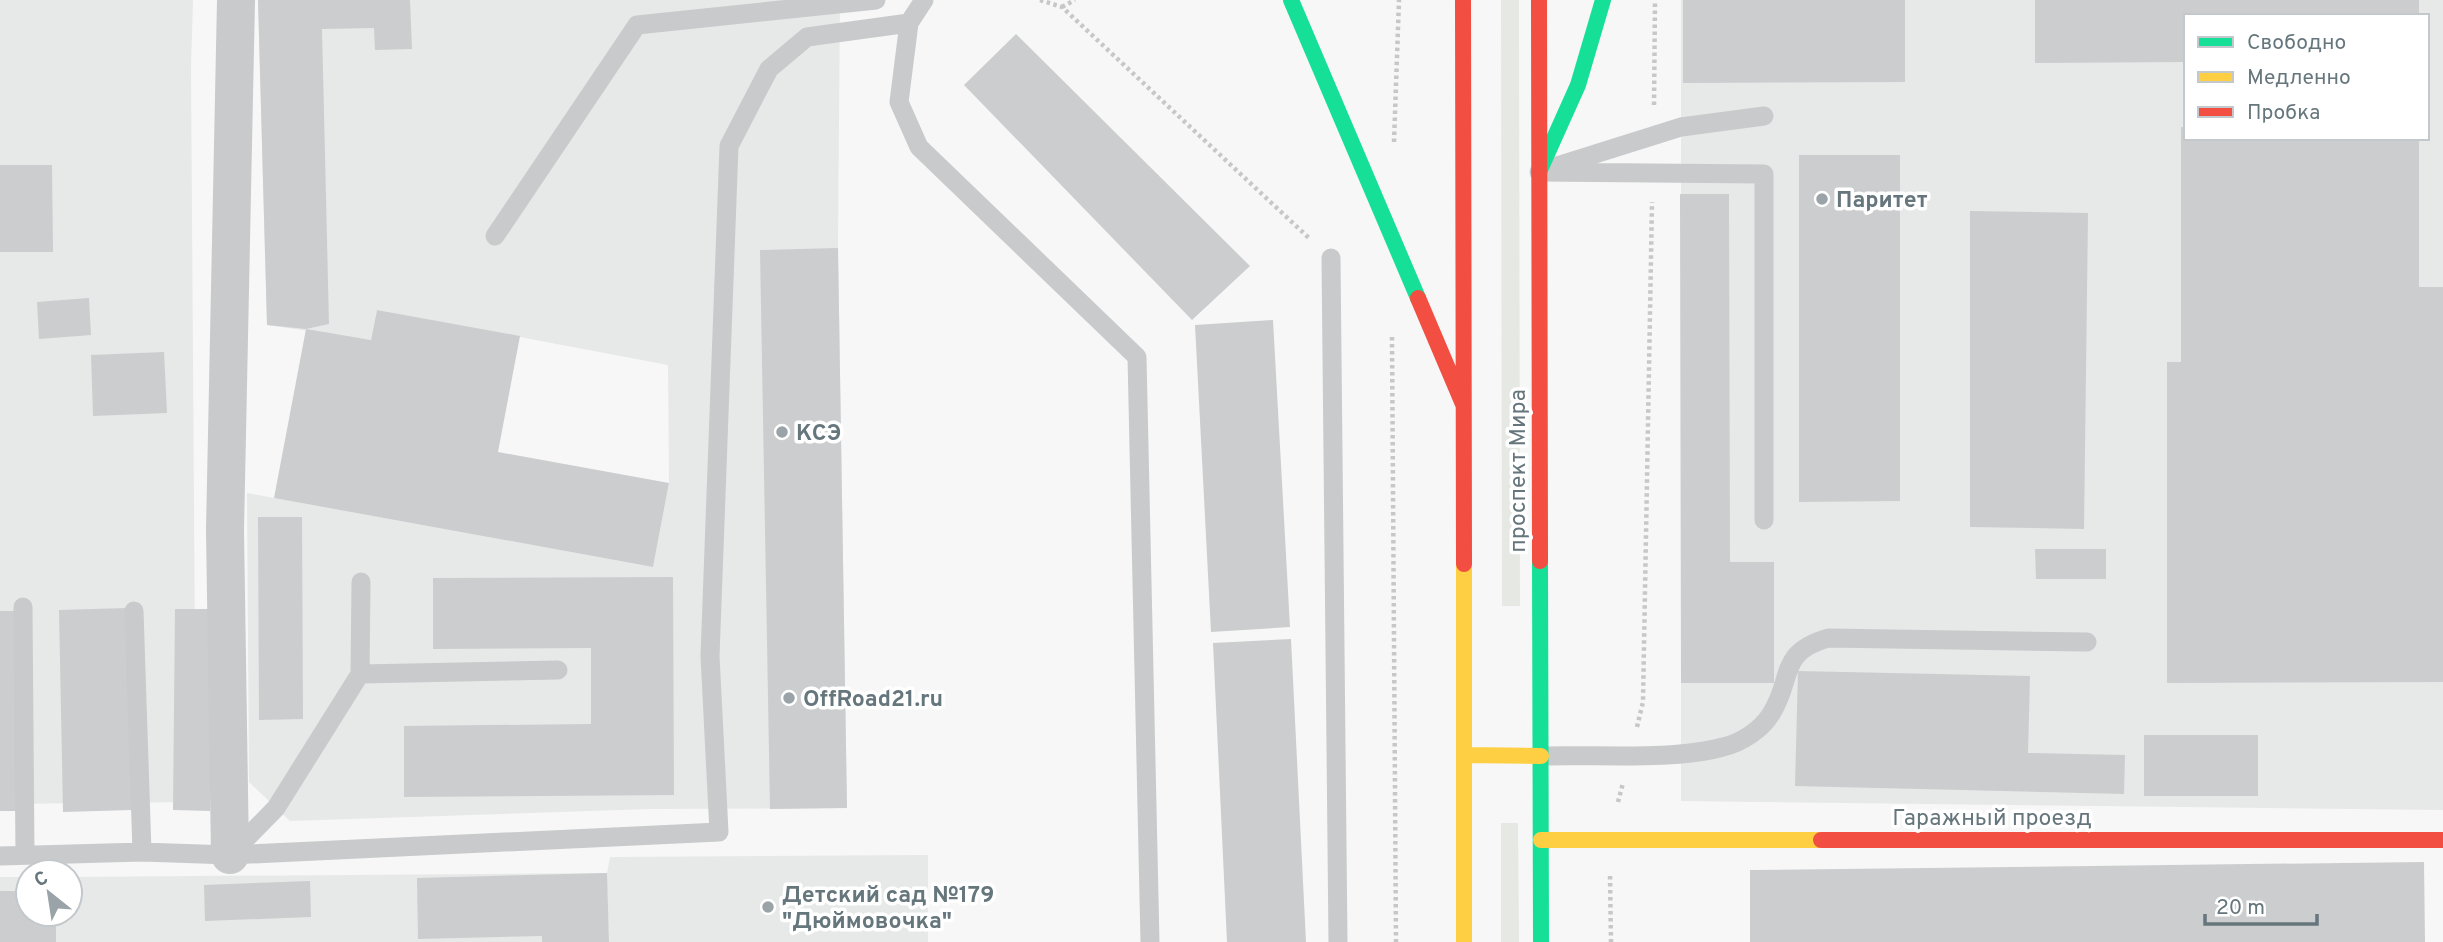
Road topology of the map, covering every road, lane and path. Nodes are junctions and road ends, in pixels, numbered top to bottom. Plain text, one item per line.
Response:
1 (876, 0) edge
2 (924, 0) edge
3 (1040, 0) edge
4 (1075, 0) edge
5 (1291, 0) edge
6 (1399, 0) edge
7 (1463, 0) edge
8 (1539, 0) edge
9 (1604, 0) edge
10 (1655, 0) edge
11 (232, 1) edge
12 (1062, 7) junction
13 (909, 23) junction
14 (1764, 116) dead end
15 (1653, 136) junction
16 (1394, 153) dead end
17 (1539, 172) junction
18 (1653, 174) junction
19 (495, 236) dead end
20 (1331, 258) joint
21 (1392, 334) dead end
22 (1463, 404) junction
23 (1764, 520) dead end
24 (361, 582) dead end
25 (23, 607) dead end
26 (134, 611) dead end
27 (2087, 642) dead end
28 (558, 670) dead end
29 (360, 674) junction
30 (1630, 754) junction
31 (1464, 755) junction
32 (1541, 756) junction
33 (1609, 839) junction
34 (1541, 840) junction
35 (2443, 840) edge
36 (142, 852) junction
37 (25, 855) junction
38 (230, 855) junction
39 (0, 856) edge
40 (1150, 942) edge
41 (1338, 942) edge
42 (1396, 942) edge
43 (1464, 942) edge
44 (1541, 942) edge
45 (1611, 942) edge

1 - 19 lane
2 - 13 lane
3 - 12 path
4 - 12 path
5 - 22 main road
6 - 16 path
7 - 22 main road
8 - 17 main road, проспект Мира
9 - 17 main road
10 - 15 path
11 - 38 street
12 - 20 path
13 - 38 lane
13 - 40 lane
14 - 15 lane
15 - 17 lane
17 - 18 lane
17 - 32 main road, проспект Мира
18 - 23 lane
18 - 30 path
20 - 41 lane
21 - 42 path
22 - 31 main road
24 - 29 lane
25 - 37 lane
26 - 36 lane
27 - 30 lane
28 - 29 lane
29 - 38 lane
30 - 32 lane
30 - 33 path
31 - 32 main road
31 - 43 main road
32 - 34 main road, проспект Мира
33 - 34 main road, Гаражный проезд
33 - 35 main road, Гаражный проезд
33 - 45 path
34 - 44 main road, проспект Мира
36 - 37 lane
36 - 38 lane
37 - 39 lane

